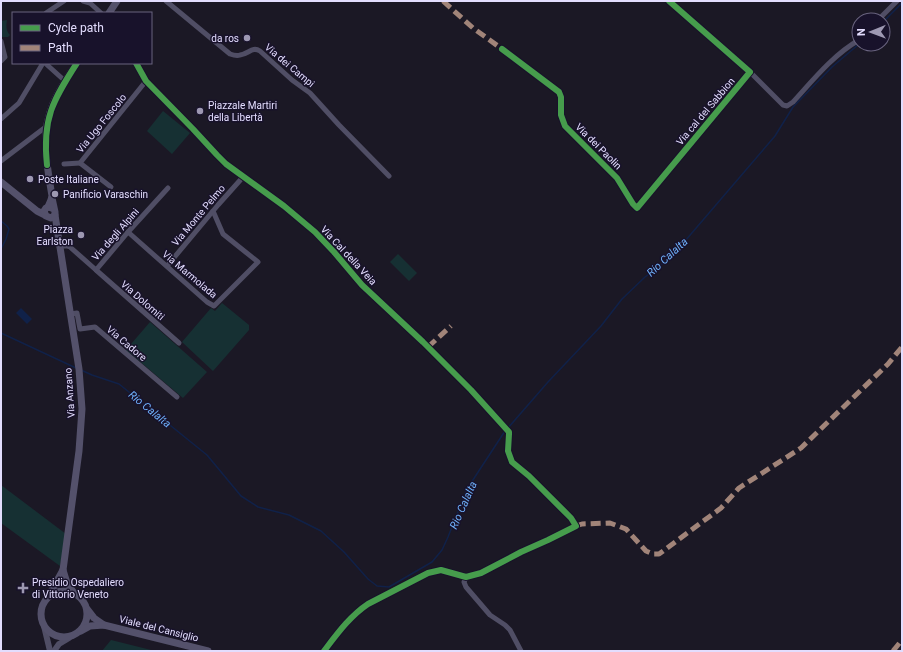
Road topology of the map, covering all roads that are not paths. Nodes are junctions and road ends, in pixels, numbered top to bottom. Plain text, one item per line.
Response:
1 (64, 1) edge
2 (83, 1) edge
3 (117, 1) edge
4 (166, 1) edge
5 (669, 1) edge
6 (897, 1) edge
7 (48, 12) edge
8 (100, 12) edge
9 (110, 12) edge
10 (886, 12) edge
11 (1, 41) edge
12 (851, 45) edge
13 (502, 50) dead end
14 (1, 61) edge
15 (43, 64) edge
16 (45, 64) edge
17 (76, 64) edge
18 (137, 64) edge
19 (750, 72) junction
20 (65, 81) junction
21 (146, 81) junction
22 (1, 119) edge
23 (47, 126) junction
24 (1, 161) edge
25 (80, 163) junction
26 (64, 164) dead end
27 (243, 176) junction
28 (389, 176) dead end
29 (1, 182) edge
30 (111, 187) dead end
31 (168, 188) dead end
32 (637, 208) joint
33 (213, 211) junction
34 (49, 212) junction
35 (128, 232) junction
36 (59, 246) junction
37 (74, 251) junction
38 (61, 255) junction
39 (167, 266) junction
40 (96, 270) junction
41 (70, 314) junction
42 (179, 343) dead end
43 (178, 397) dead end
44 (63, 570) junction
45 (466, 577) junction
46 (74, 593) junction
47 (48, 597) junction
48 (87, 608) junction
49 (104, 625) junction
50 (44, 626) junction
51 (81, 631) junction
52 (69, 638) junction
53 (50, 651) edge
54 (54, 651) edge
55 (208, 651) edge
56 (324, 651) edge
57 (521, 651) edge

1 - 7 street
2 - 8 street
3 - 9 main road
4 - 28 street, Via dei Campi
5 - 19 street
6 - 10 street
11 - 14 street
12 - 19 street
13 - 32 street, Via dei Paolin
15 - 22 street
16 - 20 street
17 - 20 main road
18 - 21 street, Via Cal della Veia
19 - 32 street, Via cal del Sabbion
20 - 23 main road
21 - 25 street, Via Ugo Foscolo
21 - 27 street, Via Cal della Veia
23 - 24 street
23 - 34 main road, Via Anzano
25 - 26 street
25 - 30 street, Via Ugo Foscolo
27 - 33 street, Via Monte Pelmo
27 - 45 street, Via Cal della Veia
29 - 34 main road
31 - 35 street, Via degli Alpini
33 - 39 street, Via Monte Pelmo
33 - 39 street, Via Marmolada
34 - 36 main road, Via Anzano
35 - 39 street, Via Marmolada
35 - 40 street, Via degli Alpini
36 - 37 street, Via degli Alpini
36 - 38 main road, Via Anzano
37 - 38 street
37 - 40 street, Via degli Alpini
38 - 41 main road, Via Anzano
40 - 42 street, Via Dolomiti
41 - 43 street, Via Cadore
41 - 44 main road, Via Anzano
44 - 46 main road
44 - 47 main road, Via Anzano
45 - 56 street
45 - 57 street
46 - 47 main road
46 - 48 main road
47 - 50 main road
48 - 49 main road, Viale del Cansiglio
48 - 51 main road
49 - 51 main road, Viale del Cansiglio
49 - 55 main road, Viale del Cansiglio
50 - 52 main road
50 - 53 street
51 - 52 main road
52 - 54 street

